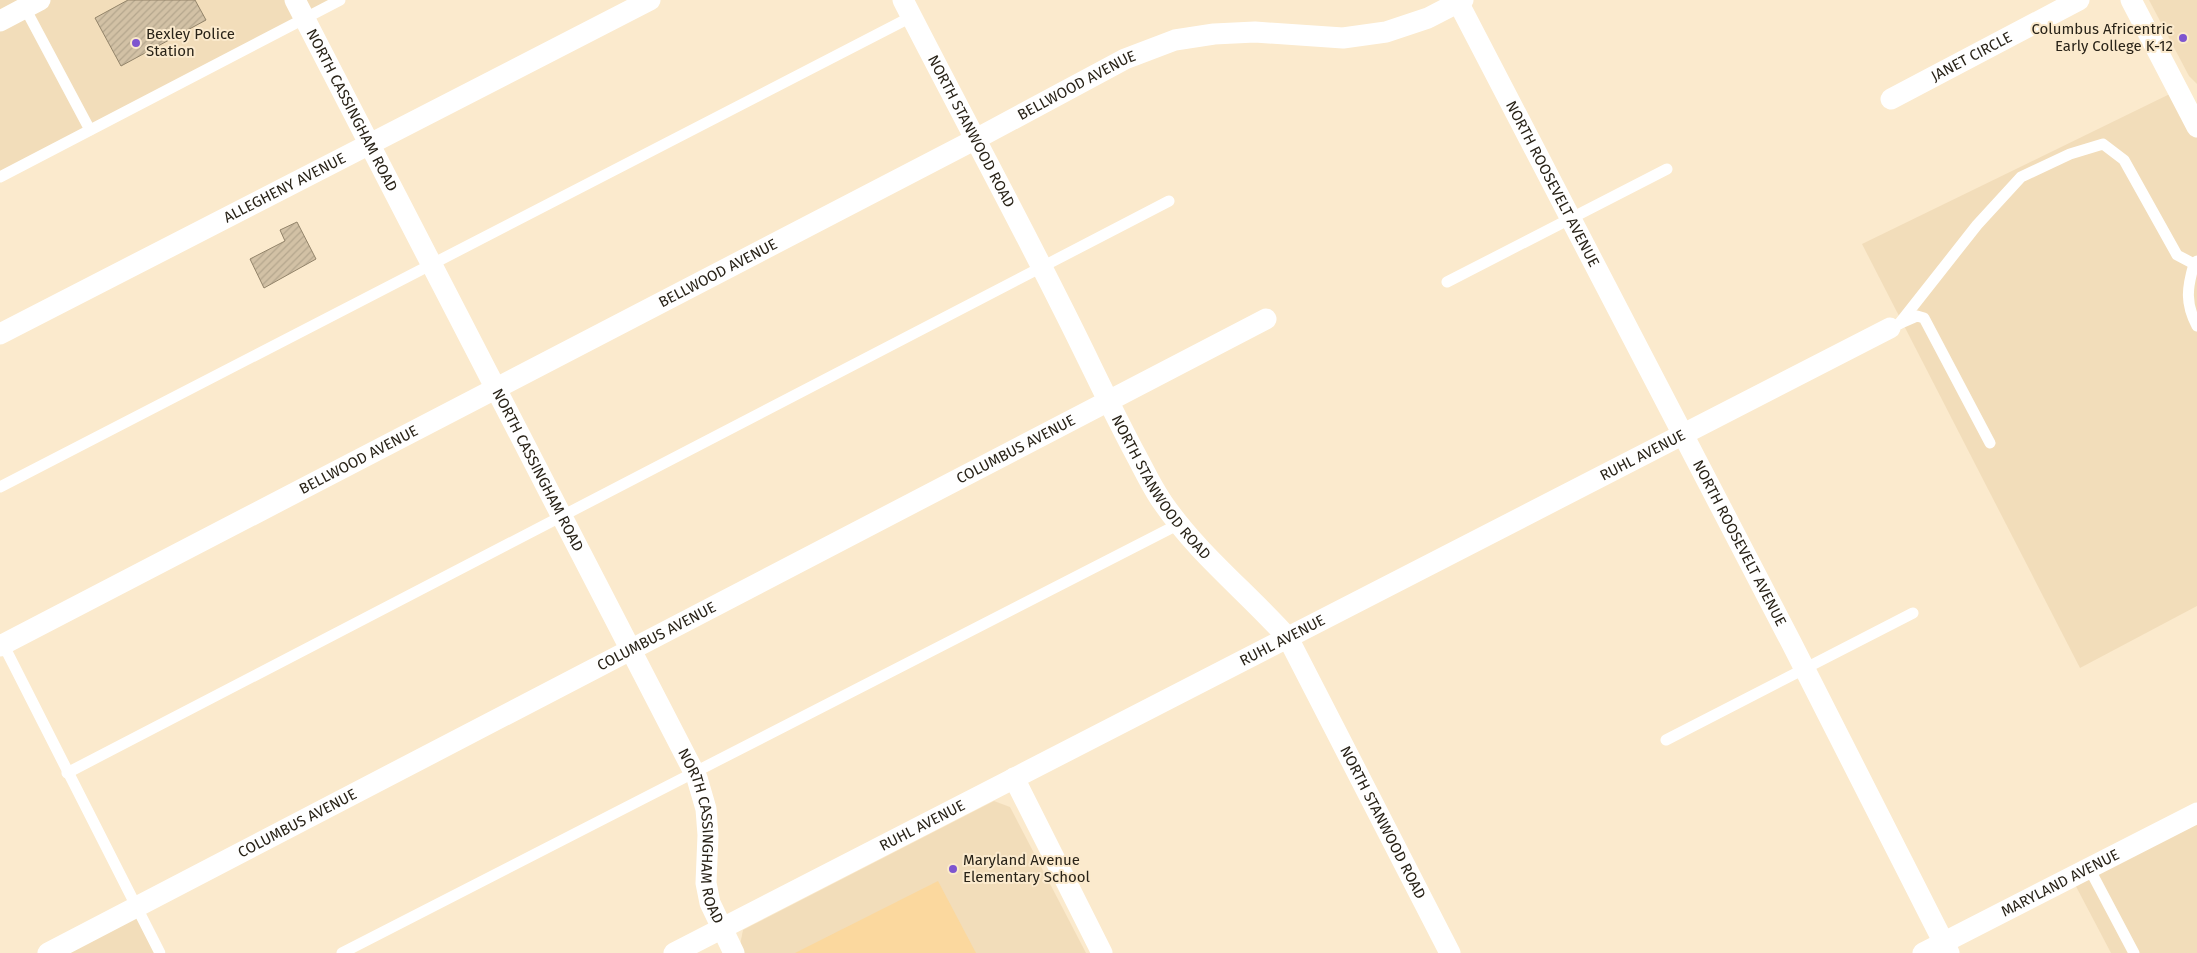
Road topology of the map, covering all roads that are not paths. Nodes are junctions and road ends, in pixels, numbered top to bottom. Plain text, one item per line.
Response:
1 (295, 0) edge
2 (340, 0) edge
3 (650, 0) edge
4 (2079, 0) edge
5 (2131, 0) edge
6 (1461, 1) edge
7 (33, 4) edge
8 (907, 8) edge
9 (305, 19) junction
10 (0, 21) edge
11 (1891, 99) dead end
12 (2194, 113) edge
13 (90, 130) junction
14 (974, 140) junction
15 (369, 144) junction
16 (1667, 169) dead end
17 (0, 177) edge
18 (1169, 201) dead end
19 (1570, 219) junction
20 (430, 263) junction
21 (2196, 263) edge
22 (1042, 266) junction
23 (1447, 282) dead end
24 (1266, 319) dead end
25 (1895, 326) junction
26 (2197, 326) edge
27 (0, 334) edge
28 (495, 389) junction
29 (1107, 402) junction
30 (1682, 435) junction
31 (1990, 443) dead end
32 (0, 487) edge
33 (561, 518) junction
34 (1179, 524) junction
35 (1913, 613) dead end
36 (1288, 638) junction
37 (1, 643) edge
38 (629, 650) junction
39 (1804, 669) junction
40 (1666, 740) dead end
41 (694, 772) junction
42 (68, 773) junction
43 (1014, 778) junction
44 (2197, 813) edge
45 (2089, 868) junction
46 (136, 907) junction
47 (722, 928) junction
48 (1946, 948) edge
49 (48, 953) edge
50 (160, 953) edge
51 (342, 953) edge
52 (674, 953) edge
53 (734, 953) edge
54 (1102, 953) edge
55 (1450, 953) edge
56 (1923, 953) edge
57 (2134, 953) edge

1 - 9 street, NORTH CASSINGHAM ROAD
2 - 9 lane
3 - 15 street, ALLEGHENY AVENUE
4 - 11 street, JANET CIRCLE
5 - 12 street
6 - 14 street, BELLWOOD AVENUE
6 - 19 street, NORTH ROOSEVELT AVENUE
7 - 10 street
7 - 13 lane
8 - 14 street, NORTH STANWOOD ROAD
8 - 20 lane
9 - 13 lane
9 - 15 street, NORTH CASSINGHAM ROAD
13 - 17 lane
14 - 22 street, NORTH STANWOOD ROAD
14 - 28 street, BELLWOOD AVENUE
15 - 20 street, NORTH CASSINGHAM ROAD
15 - 27 street, ALLEGHENY AVENUE
16 - 19 lane
18 - 22 lane
19 - 23 lane
19 - 30 street, NORTH ROOSEVELT AVENUE
20 - 28 street, NORTH CASSINGHAM ROAD
20 - 32 lane
21 - 25 lane
21 - 26 lane
22 - 29 street, NORTH STANWOOD ROAD
22 - 33 lane
24 - 29 street, COLUMBUS AVENUE
25 - 30 street, RUHL AVENUE
25 - 31 lane
28 - 33 street, NORTH CASSINGHAM ROAD
28 - 37 street, BELLWOOD AVENUE
29 - 34 street, NORTH STANWOOD ROAD
29 - 38 street, COLUMBUS AVENUE
30 - 36 street, RUHL AVENUE
30 - 39 street, NORTH ROOSEVELT AVENUE
33 - 38 street, NORTH CASSINGHAM ROAD
33 - 42 lane
34 - 36 street, NORTH STANWOOD ROAD
34 - 41 lane
35 - 39 lane
36 - 43 street, RUHL AVENUE
36 - 55 street, NORTH STANWOOD ROAD
37 - 42 lane
38 - 41 street, NORTH CASSINGHAM ROAD
38 - 46 street, COLUMBUS AVENUE
39 - 40 lane
39 - 48 street, NORTH ROOSEVELT AVENUE
41 - 47 street, NORTH CASSINGHAM ROAD
41 - 51 lane
42 - 46 lane
43 - 47 street, RUHL AVENUE
43 - 54 street
44 - 45 street, MARYLAND AVENUE
45 - 48 street, MARYLAND AVENUE
45 - 57 lane
46 - 49 street, COLUMBUS AVENUE
46 - 50 lane
47 - 52 street, RUHL AVENUE
47 - 53 street, NORTH CASSINGHAM ROAD
48 - 56 street, MARYLAND AVENUE

